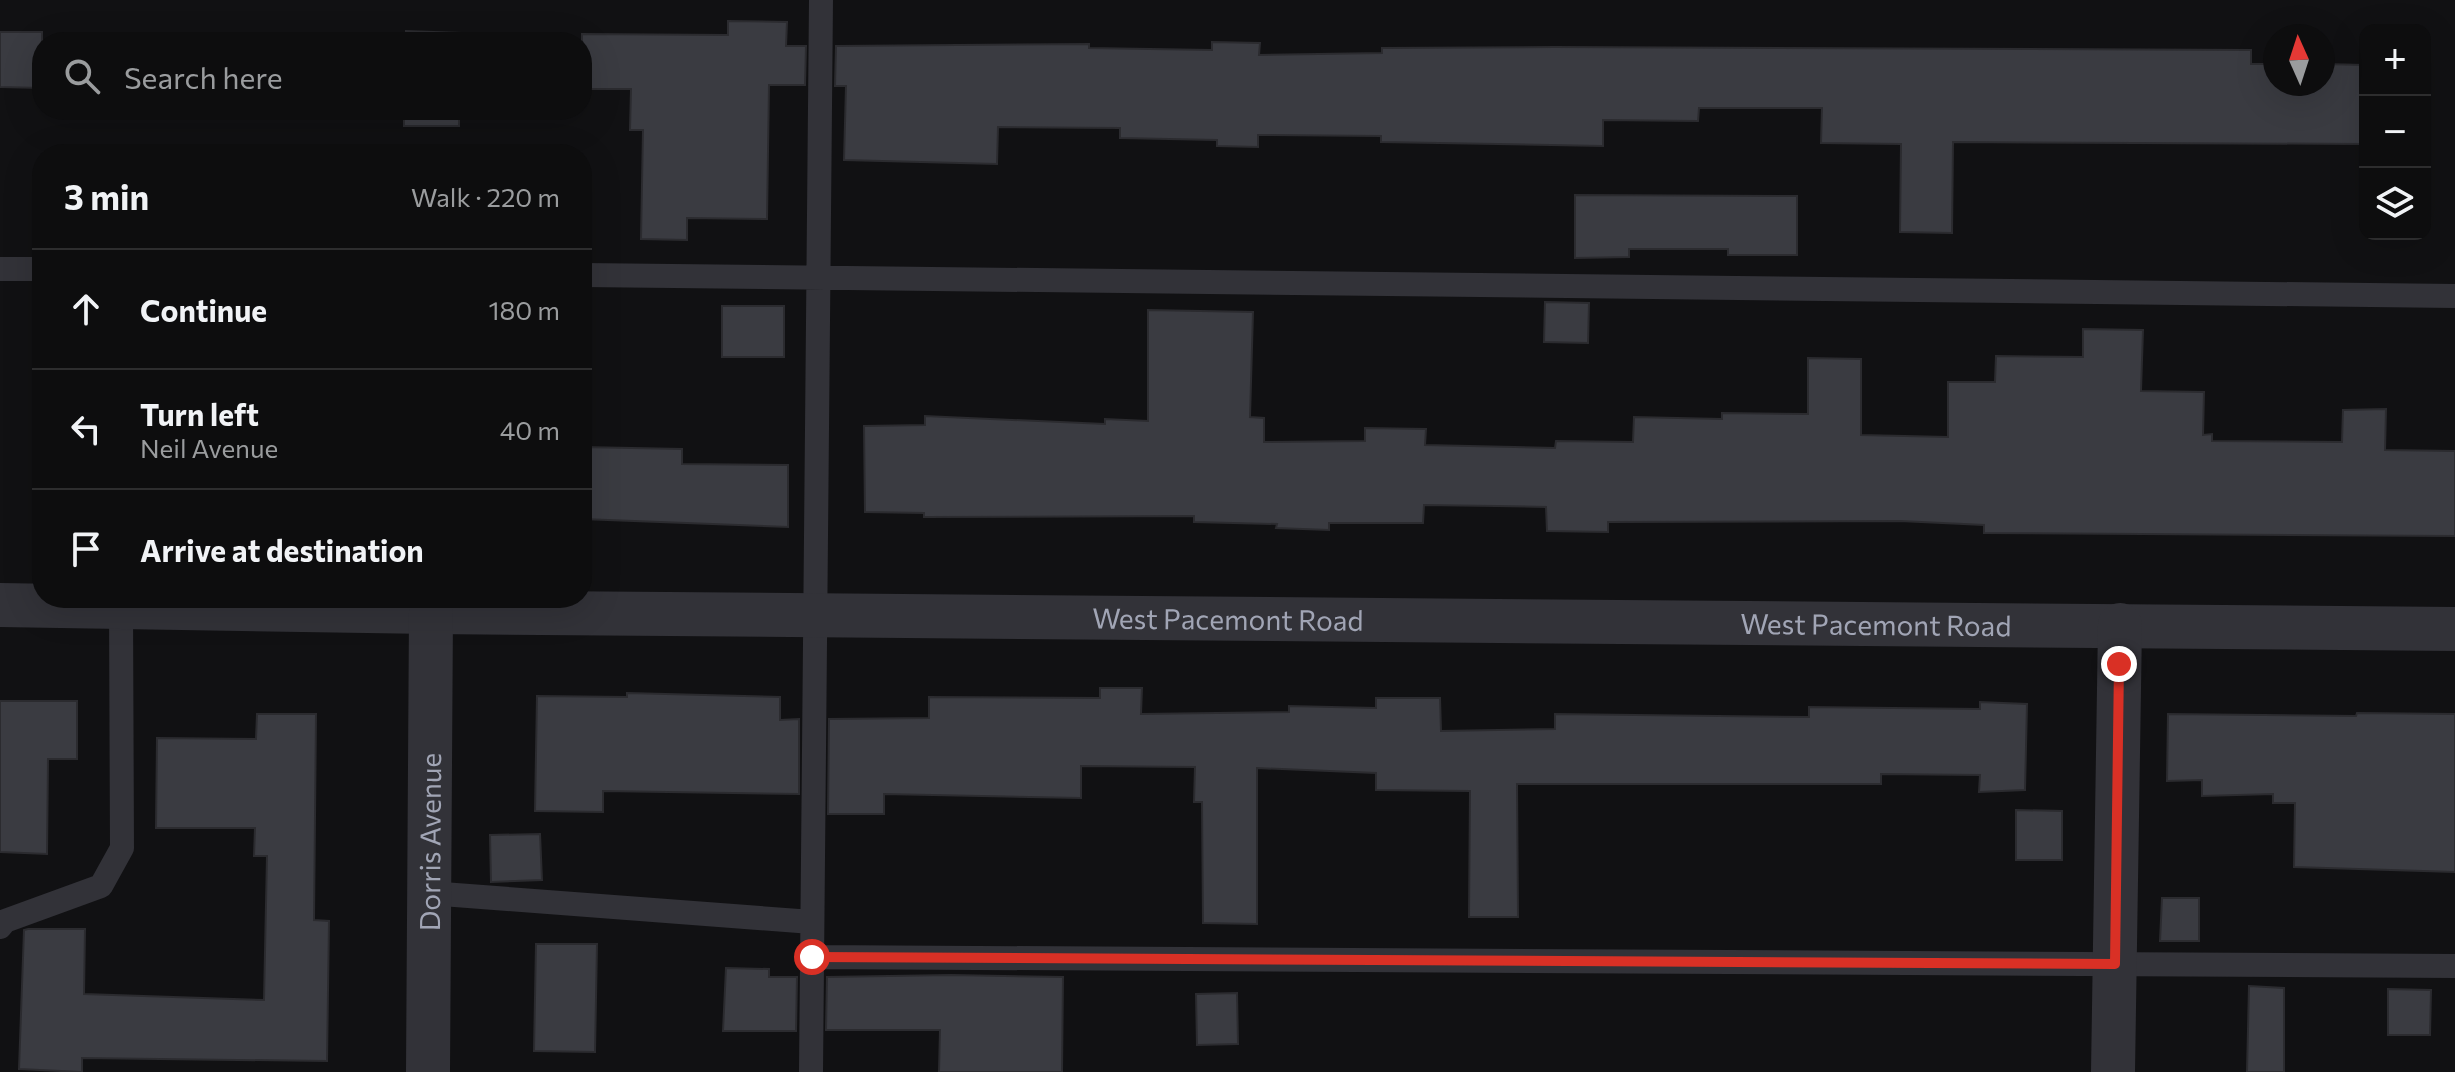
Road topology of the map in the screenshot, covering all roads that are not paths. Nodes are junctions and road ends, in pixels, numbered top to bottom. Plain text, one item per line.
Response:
1 (821, 0) edge
2 (0, 269) edge
3 (32, 269) edge
4 (592, 275) edge
5 (818, 278) junction
6 (2455, 296) edge
7 (0, 605) edge
8 (32, 606) edge
9 (121, 608) edge
10 (183, 608) edge
11 (431, 612) junction
12 (815, 616) junction
13 (2120, 625) junction
14 (2455, 629) edge
15 (429, 893) junction
16 (812, 922) junction
17 (0, 927) edge
18 (812, 957) junction
19 (2115, 964) junction
20 (2455, 966) edge
21 (428, 1072) edge
22 (811, 1072) edge
23 (2113, 1072) edge

1 - 5 lane
2 - 3 lane
4 - 5 lane
5 - 6 lane
5 - 12 lane
7 - 8 street, West Pacemont Road
9 - 17 lane
10 - 11 street, West Pacemont Road
11 - 12 street, West Pacemont Road
11 - 15 street, Dorris Avenue
12 - 13 street, West Pacemont Road
12 - 16 lane
13 - 14 street, West Pacemont Road
13 - 19 street
15 - 16 lane
15 - 21 street, Dorris Avenue
16 - 18 lane
18 - 19 lane
18 - 22 lane
19 - 20 lane
19 - 23 street

